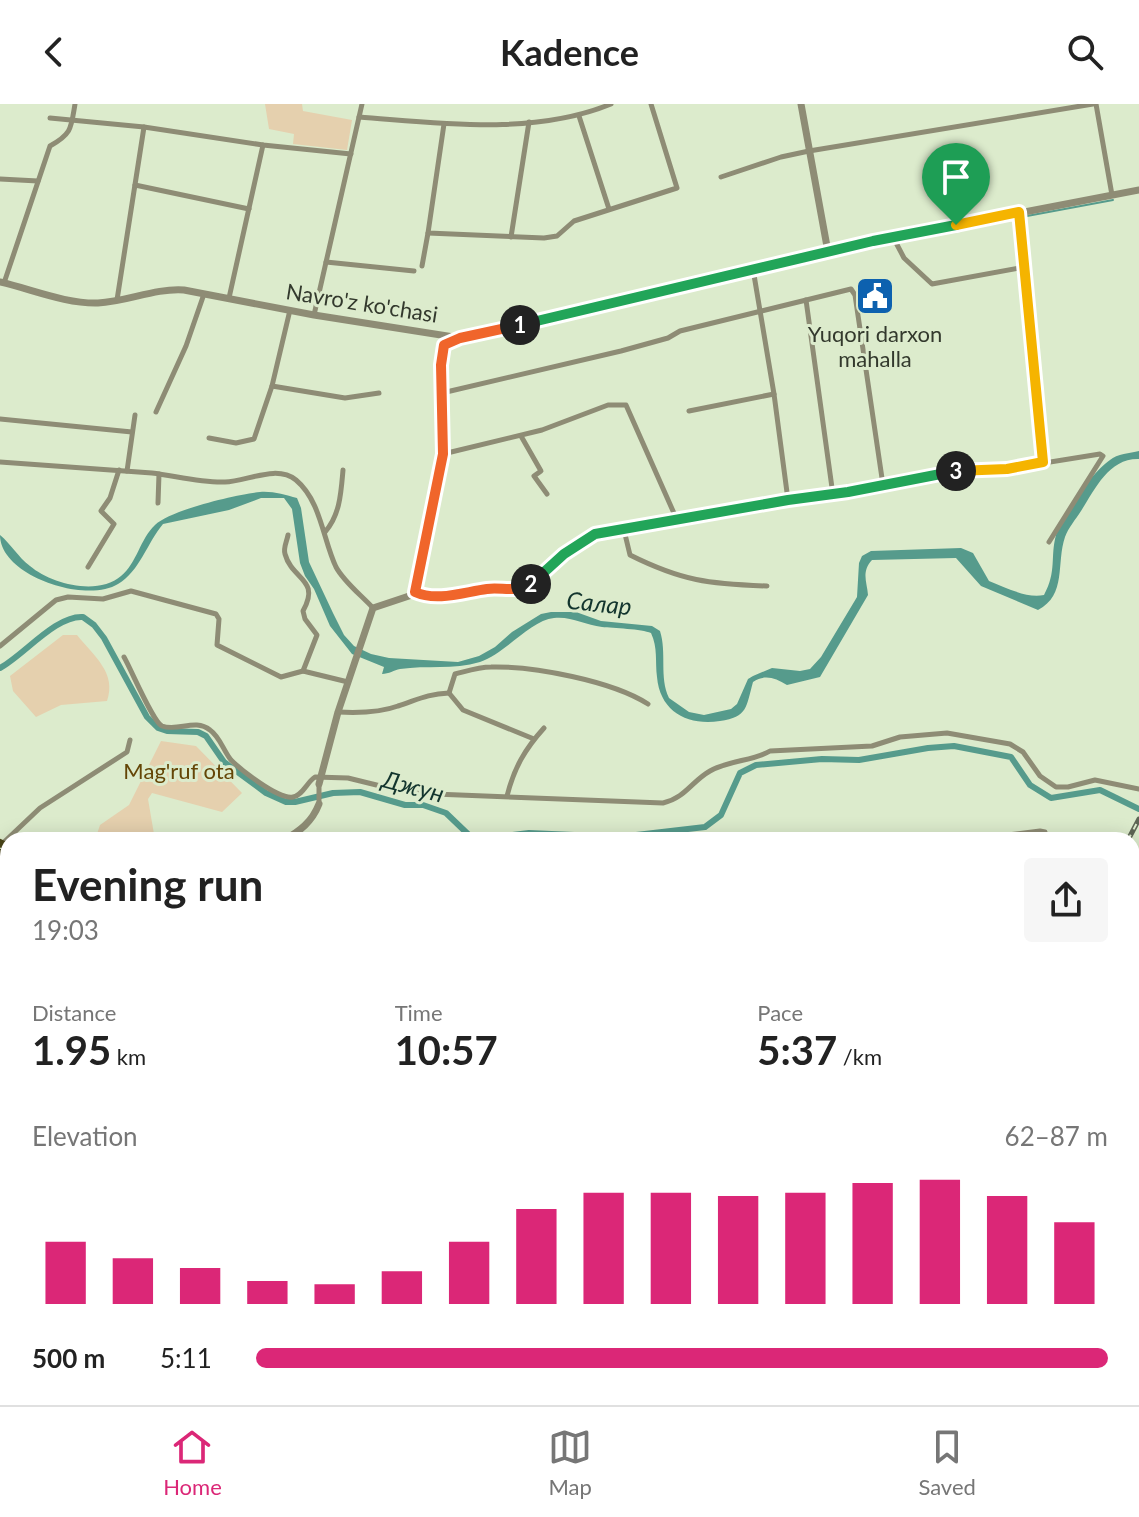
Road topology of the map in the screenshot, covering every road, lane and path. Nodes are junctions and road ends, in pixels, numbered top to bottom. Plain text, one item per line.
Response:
1 (75, 104) edge
2 (362, 104) edge
3 (611, 104) edge
4 (651, 104) edge
5 (801, 104) edge
6 (1095, 104) edge
7 (579, 116) junction
8 (359, 117) junction
9 (50, 118) dead end
10 (73, 119) junction
11 (529, 122) junction
12 (444, 124) junction
13 (144, 127) junction
14 (263, 145) junction
15 (809, 151) junction
16 (351, 154) junction
17 (721, 177) dead end
18 (0, 179) edge
19 (38, 181) junction
20 (135, 185) junction
21 (1139, 190) edge
22 (1112, 195) junction
23 (249, 209) junction
24 (609, 209) junction
25 (1019, 212) junction
26 (428, 233) junction
27 (511, 237) junction
28 (893, 237) junction
29 (828, 252) junction
30 (326, 262) junction
31 (422, 266) dead end
32 (1025, 267) junction
33 (753, 269) junction
34 (414, 271) dead end
35 (2, 283) edge
36 (204, 293) junction
37 (229, 298) junction
38 (117, 300) junction
39 (806, 300) junction
40 (290, 310) junction
41 (761, 313) junction
42 (314, 315) junction
43 (443, 335) junction
44 (460, 338) junction
45 (444, 345) junction
46 (272, 386) junction
47 (379, 393) dead end
48 (442, 393) junction
49 (774, 394) junction
50 (689, 411) dead end
51 (156, 412) dead end
52 (135, 415) dead end
53 (0, 419) edge
54 (132, 432) junction
55 (521, 436) junction
56 (209, 438) dead end
57 (443, 454) junction
58 (0, 462) edge
59 (1043, 462) junction
60 (343, 470) dead end
61 (123, 471) junction
62 (159, 474) junction
63 (883, 485) junction
64 (547, 494) dead end
65 (833, 495) junction
66 (788, 500) junction
67 (158, 503) dead end
68 (677, 520) junction
69 (624, 530) junction
70 (325, 532) junction
71 (288, 535) dead end
72 (1049, 542) dead end
73 (88, 567) dead end
74 (767, 586) dead end
75 (415, 592) junction
76 (373, 608) junction
77 (0, 646) edge
78 (124, 657) dead end
79 (303, 671) junction
80 (348, 682) junction
81 (449, 693) junction
82 (648, 704) dead end
83 (338, 712) junction
84 (544, 728) dead end
85 (534, 739) junction
86 (130, 740) dead end
87 (319, 781) junction
88 (1139, 789) edge
89 (507, 796) junction
90 (319, 804) joint
91 (17, 832) edge
92 (297, 832) edge

1 - 10 street
2 - 8 street
3 - 7 street
4 - 24 street
5 - 15 street
6 - 15 street
6 - 22 street
7 - 11 street
7 - 24 street
8 - 12 street
8 - 16 street
9 - 10 street
10 - 13 street
10 - 19 street
11 - 12 street
11 - 27 street
12 - 26 street
13 - 14 street
13 - 20 street
14 - 16 street
14 - 23 street
15 - 17 street
15 - 29 street
16 - 30 street
18 - 19 street
19 - 35 street
20 - 23 street
20 - 38 street
21 - 22 street, Navro'z ko'chasi
22 - 25 street, Navro'z ko'chasi
23 - 37 street
24 - 27 street
25 - 28 street, Navro'z ko'chasi
25 - 32 street
26 - 27 street
26 - 31 street
28 - 29 street, Navro'z ko'chasi
28 - 32 street
29 - 33 street, Navro'z ko'chasi
30 - 34 street
30 - 42 street
32 - 59 street
33 - 41 street
33 - 44 street, Navro'z ko'chasi
35 - 38 street, Navro'z ko'chasi
36 - 37 street, Navro'z ko'chasi
36 - 38 street, Navro'z ko'chasi
36 - 51 street
37 - 40 street, Navro'z ko'chasi
39 - 41 street
39 - 63 street
39 - 65 street
40 - 42 street, Navro'z ko'chasi
40 - 46 street
41 - 48 street
41 - 49 street
42 - 43 street, Navro'z ko'chasi
43 - 44 street, Navro'z ko'chasi
43 - 45 street
44 - 45 street
45 - 48 street
46 - 47 street
46 - 56 street
48 - 57 street
49 - 50 street
49 - 66 street
52 - 54 street
53 - 54 street
54 - 61 street
55 - 57 street
55 - 64 street
55 - 68 street
57 - 75 street
58 - 61 street
59 - 63 street
59 - 72 street
60 - 70 street
61 - 62 street
61 - 73 street
62 - 67 street
62 - 70 street
63 - 65 street
65 - 66 street
66 - 68 street
68 - 69 street
69 - 74 street
69 - 75 street
70 - 76 street
71 - 79 street
75 - 76 street
76 - 80 street
77 - 79 street
78 - 87 street
79 - 80 street
80 - 83 street
81 - 82 street
81 - 83 street
81 - 85 street
83 - 87 street
84 - 85 street
85 - 89 street
86 - 91 street
87 - 89 street
87 - 90 street
88 - 89 street
90 - 92 street

